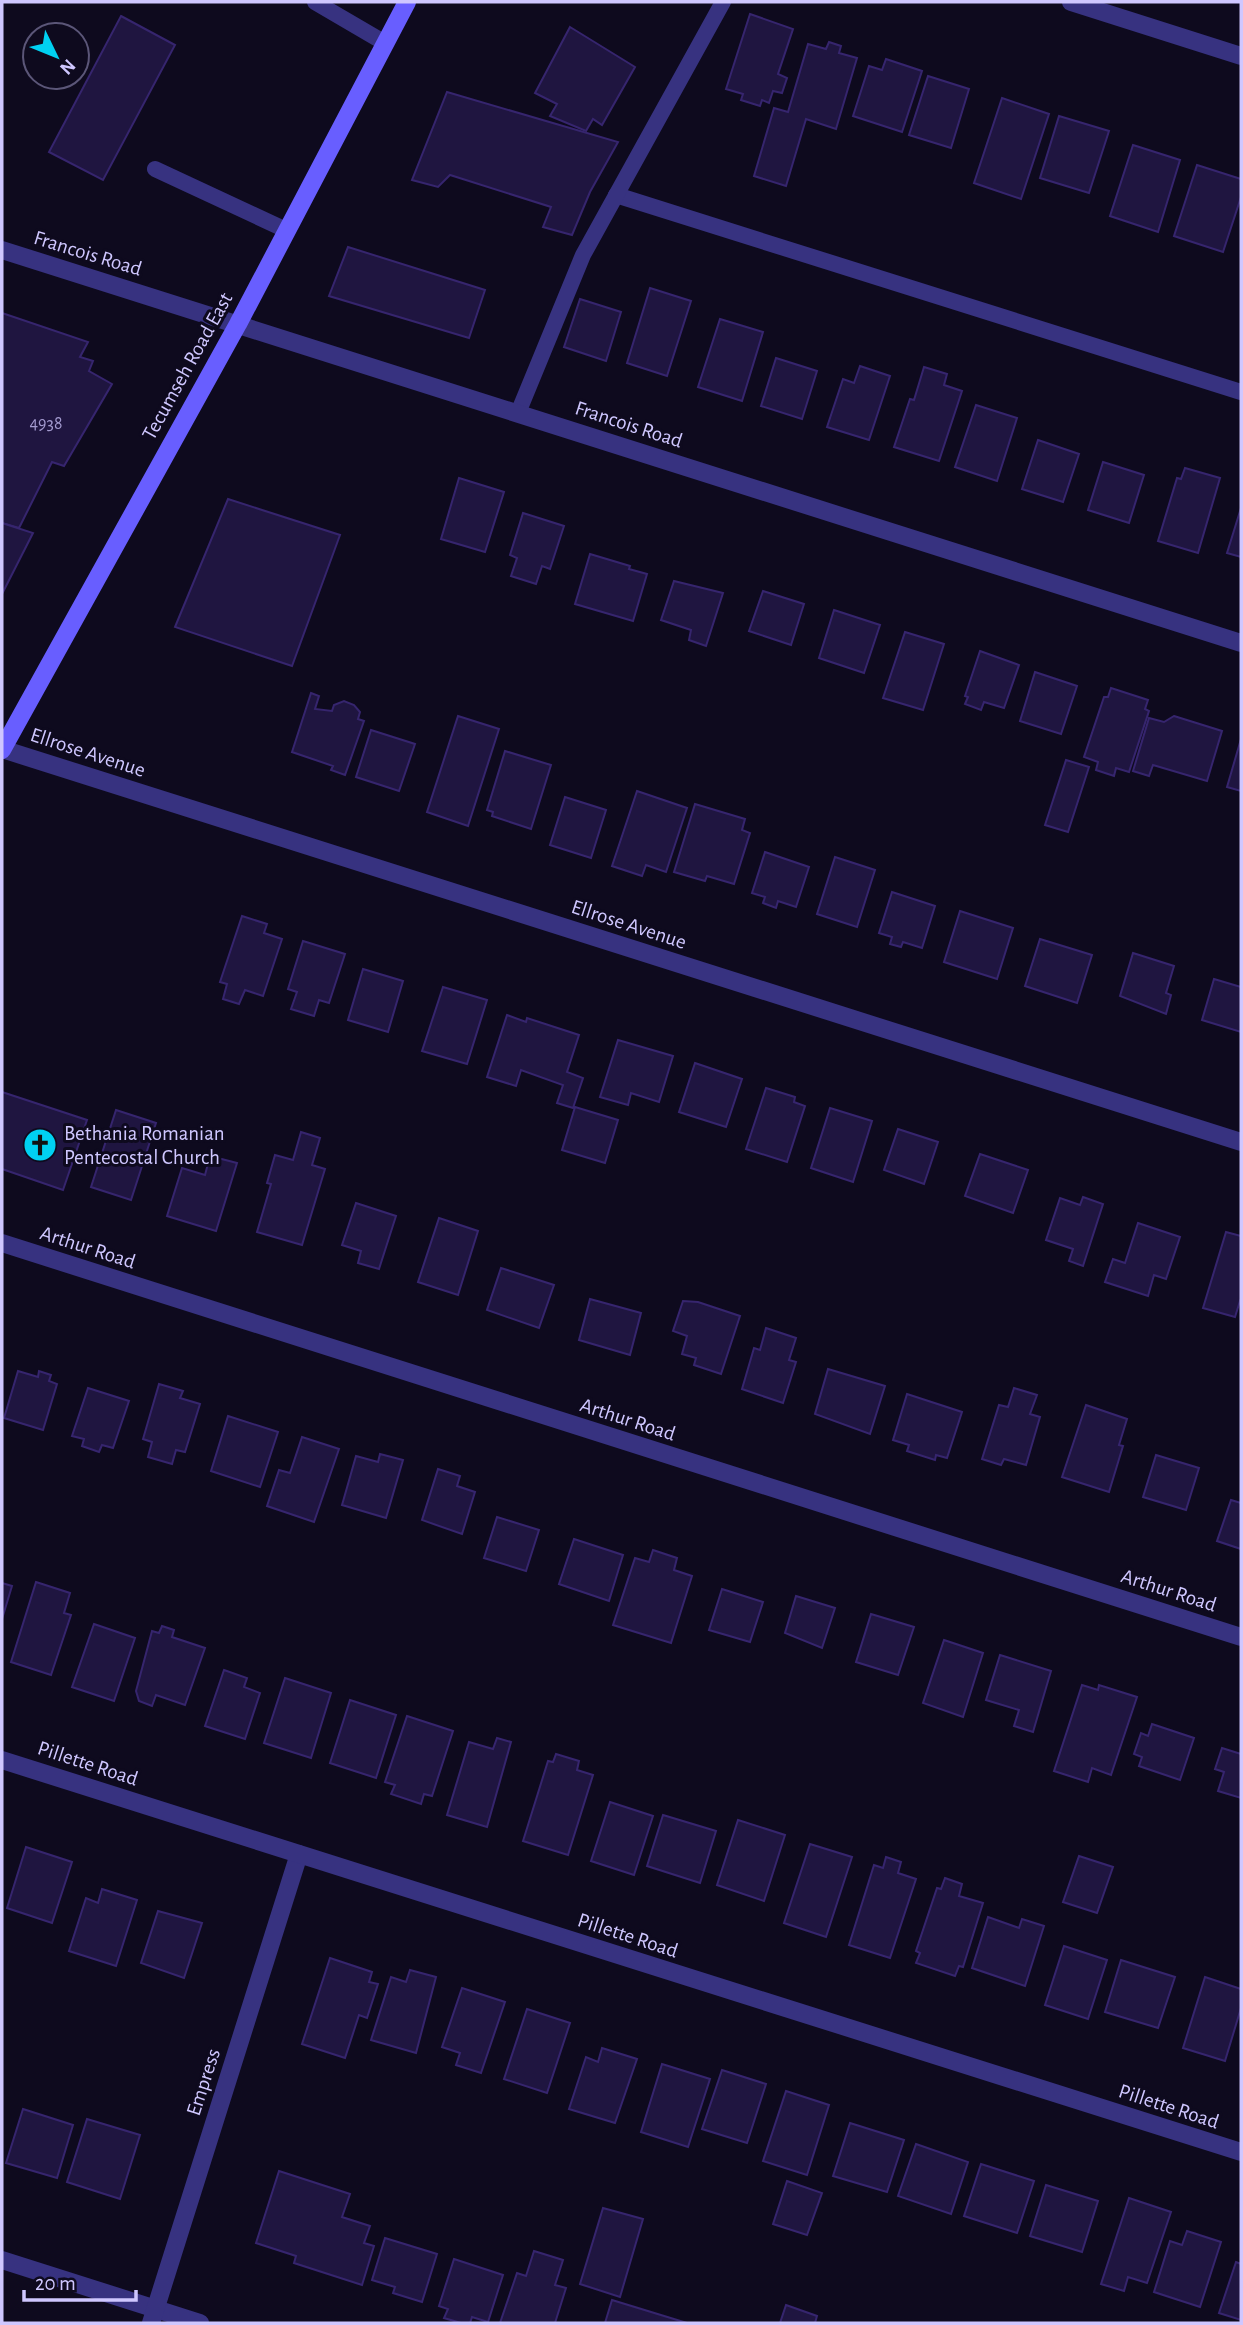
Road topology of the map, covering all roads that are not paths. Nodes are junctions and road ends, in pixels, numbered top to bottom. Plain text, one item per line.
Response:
1 (315, 2) edge
2 (407, 2) edge
3 (723, 2) edge
4 (1071, 2) edge
5 (385, 43) junction
6 (1241, 56) edge
7 (155, 169) dead end
8 (616, 195) junction
9 (286, 230) junction
10 (2, 250) edge
11 (238, 324) junction
12 (1241, 392) edge
13 (518, 413) junction
14 (1241, 643) edge
15 (2, 749) edge
16 (1241, 1142) edge
17 (2, 1243) edge
18 (1241, 1637) edge
19 (2, 1760) edge
20 (299, 1854) junction
21 (1241, 2152) edge
22 (2, 2260) edge
23 (153, 2316) edge
24 (200, 2323) edge

1 - 5 lane
2 - 5 main road, Tecumseh Road East
3 - 8 lane
4 - 6 street
5 - 9 main road, Tecumseh Road East
7 - 9 lane
8 - 12 lane
8 - 13 lane
9 - 11 main road, Tecumseh Road East
10 - 11 street, Francois Road
11 - 13 street, Francois Road
11 - 15 main road, Tecumseh Road East
13 - 14 street, Francois Road
15 - 16 street, Ellrose Avenue
17 - 18 street, Arthur Road
19 - 20 street, Pillette Road
20 - 21 street, Pillette Road
20 - 23 street, Empress
22 - 23 street
23 - 24 street

